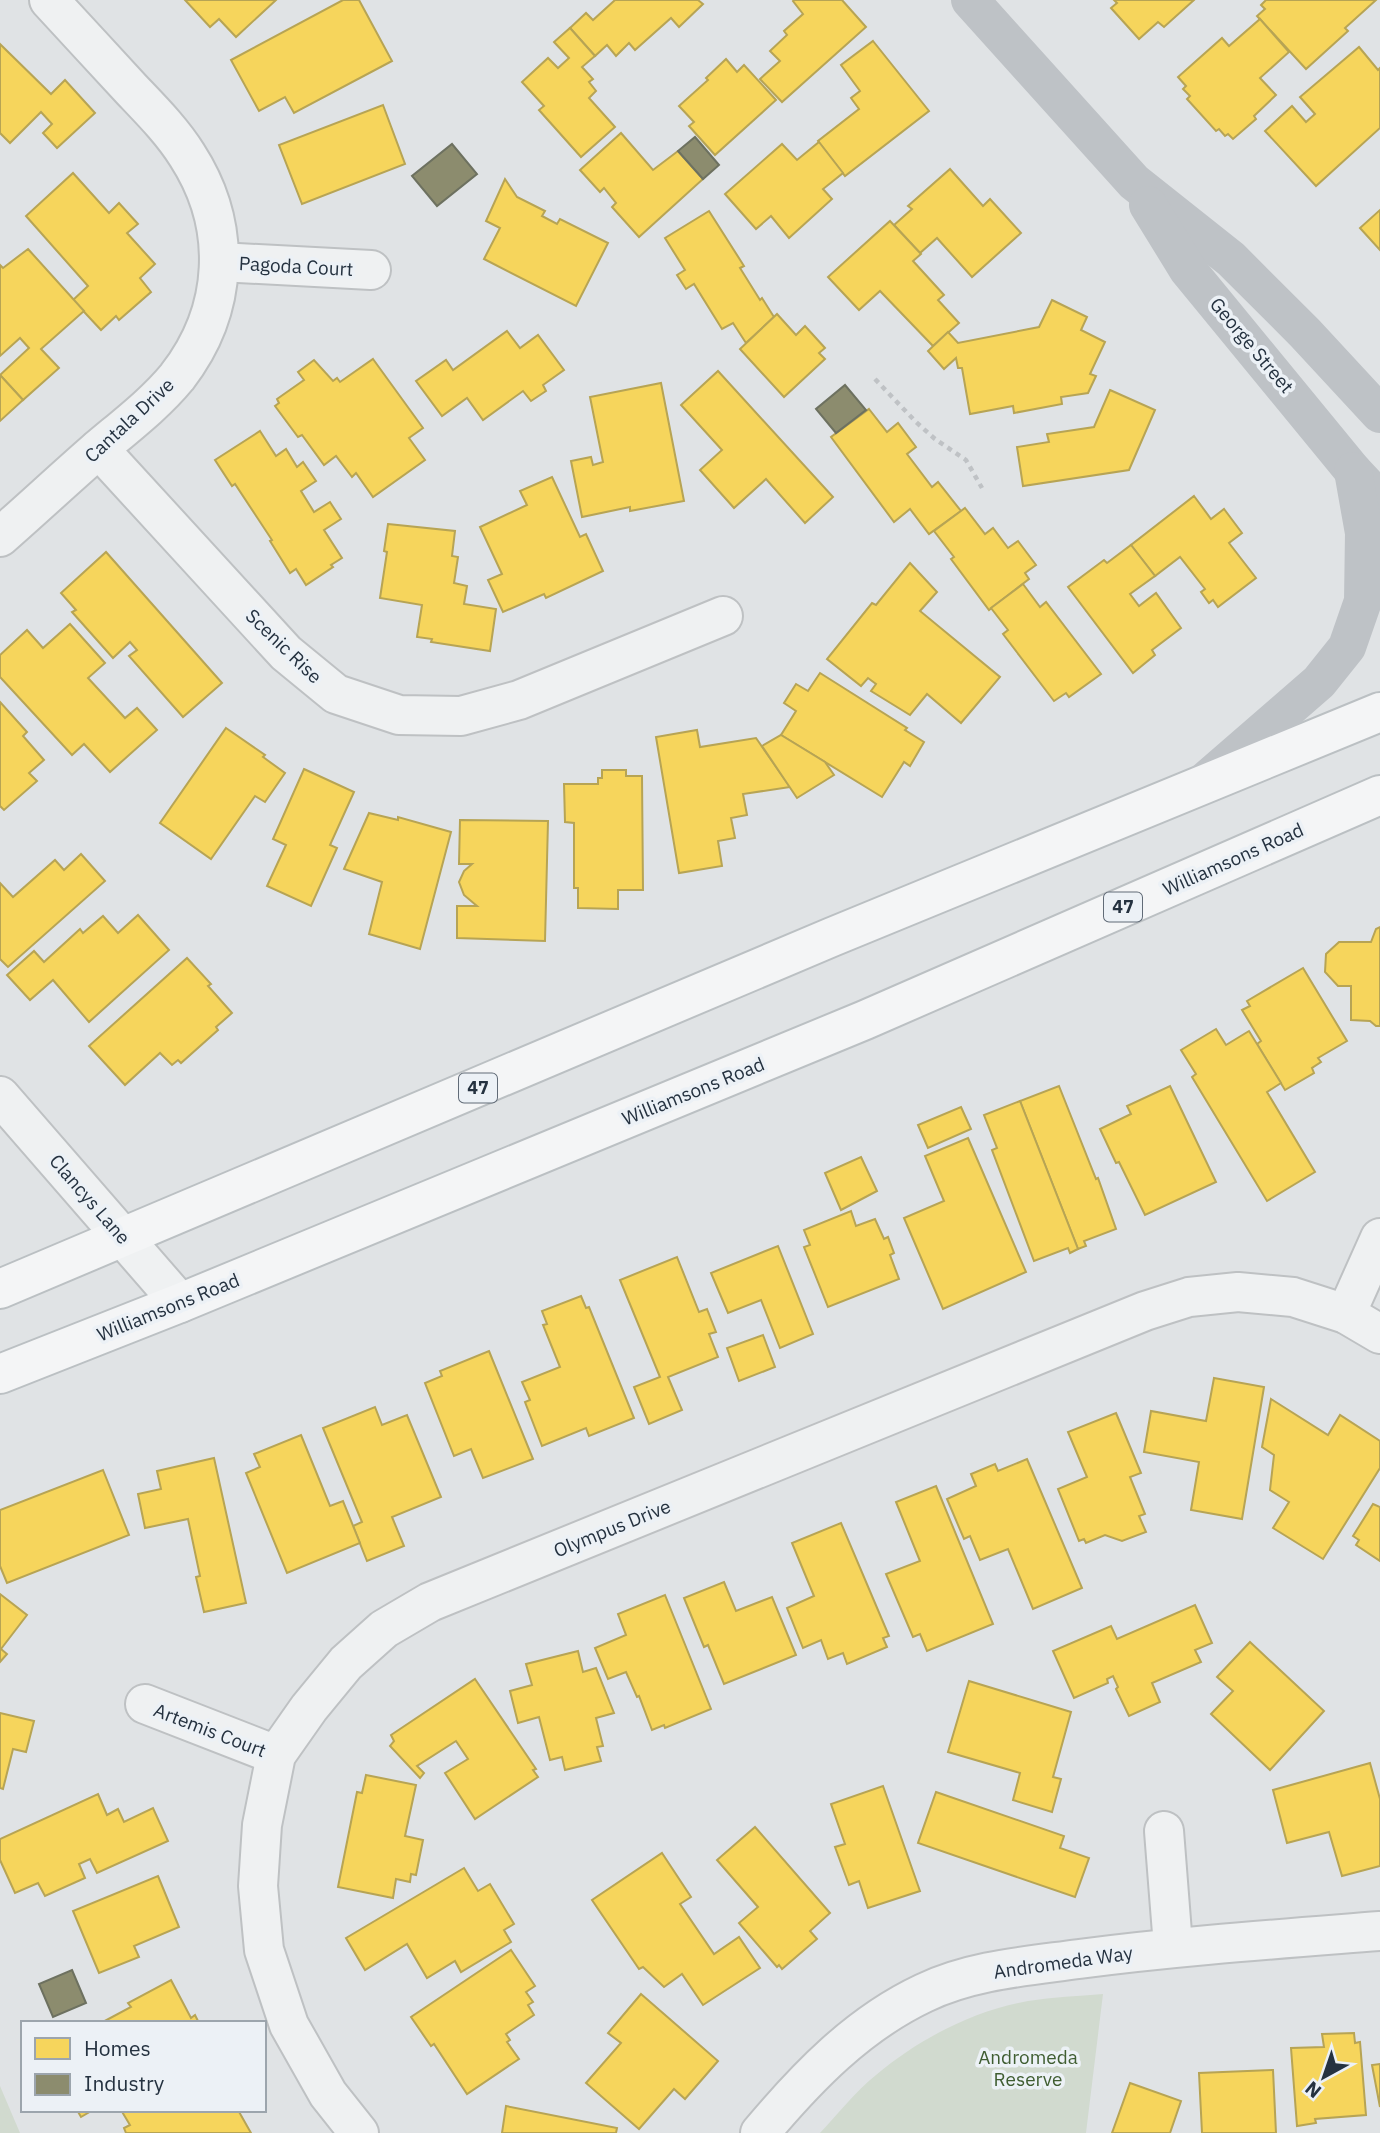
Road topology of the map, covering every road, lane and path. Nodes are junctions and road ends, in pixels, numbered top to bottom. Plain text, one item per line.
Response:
1 (50, 0) edge
2 (971, 0) edge
3 (1134, 182) junction
4 (220, 262) junction
5 (371, 270) dead end
6 (875, 379) dead end
7 (1380, 414) edge
8 (99, 449) junction
9 (1353, 471) junction
10 (982, 488) dead end
11 (1380, 500) edge
12 (0, 537) edge
13 (723, 616) dead end
14 (1380, 712) edge
15 (1198, 787) junction
16 (1380, 795) edge
17 (0, 1096) edge
18 (124, 1238) junction
19 (1380, 1238) edge
20 (0, 1289) edge
21 (180, 1303) junction
22 (1346, 1314) junction
23 (1380, 1334) edge
24 (0, 1374) edge
25 (145, 1704) dead end
26 (276, 1755) junction
27 (1164, 1831) dead end
28 (1380, 1931) edge
29 (1173, 1946) junction
30 (359, 2133) edge
31 (761, 2133) edge

1 - 4 street, Cantala Drive
2 - 3 main road, George Street
3 - 7 main road, George Street
3 - 9 main road, George Street
4 - 5 street, Pagoda Court
4 - 8 street, Cantala Drive
6 - 10 path
8 - 12 street, Cantala Drive
8 - 13 street, Scenic Rise
9 - 11 main road, George Street
9 - 15 main road
14 - 15 main road, 47
15 - 18 main road, 47
16 - 21 main road, Williamsons Road / 47
17 - 18 street, Clancys Lane
18 - 20 main road, 47
18 - 21 street, Clancys Lane
19 - 22 street
21 - 24 main road, Williamsons Road / 47
22 - 23 street, Olympus Drive
22 - 26 street, Olympus Drive
25 - 26 street, Artemis Court
26 - 30 street, Olympus Drive
27 - 29 street
28 - 29 street, Andromeda Way
29 - 31 street, Andromeda Way

